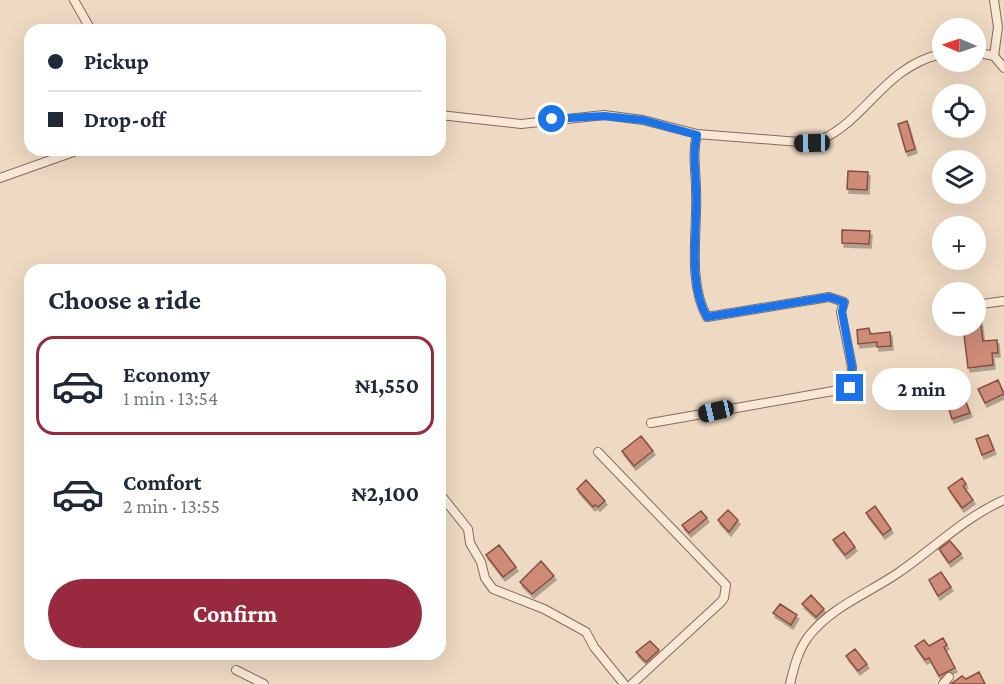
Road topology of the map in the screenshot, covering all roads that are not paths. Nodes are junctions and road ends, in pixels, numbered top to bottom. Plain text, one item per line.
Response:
1 (74, 0) edge
2 (994, 0) edge
3 (88, 24) edge
4 (986, 54) edge
5 (994, 56) junction
6 (932, 58) edge
7 (1004, 68) edge
8 (446, 117) edge
9 (697, 135) junction
10 (62, 156) edge
11 (0, 178) edge
12 (1004, 301) edge
13 (986, 303) edge
14 (651, 423) dead end
15 (598, 452) dead end
16 (1004, 500) edge
17 (446, 502) edge
18 (236, 670) dead end
19 (264, 684) edge
20 (624, 684) edge
21 (632, 684) edge
22 (790, 684) edge

1 - 3 street
2 - 5 street
4 - 5 street
5 - 7 street
6 - 9 street
8 - 9 street
9 - 14 street
10 - 11 street
12 - 13 street
15 - 21 street
16 - 22 street
17 - 20 street
18 - 19 street

